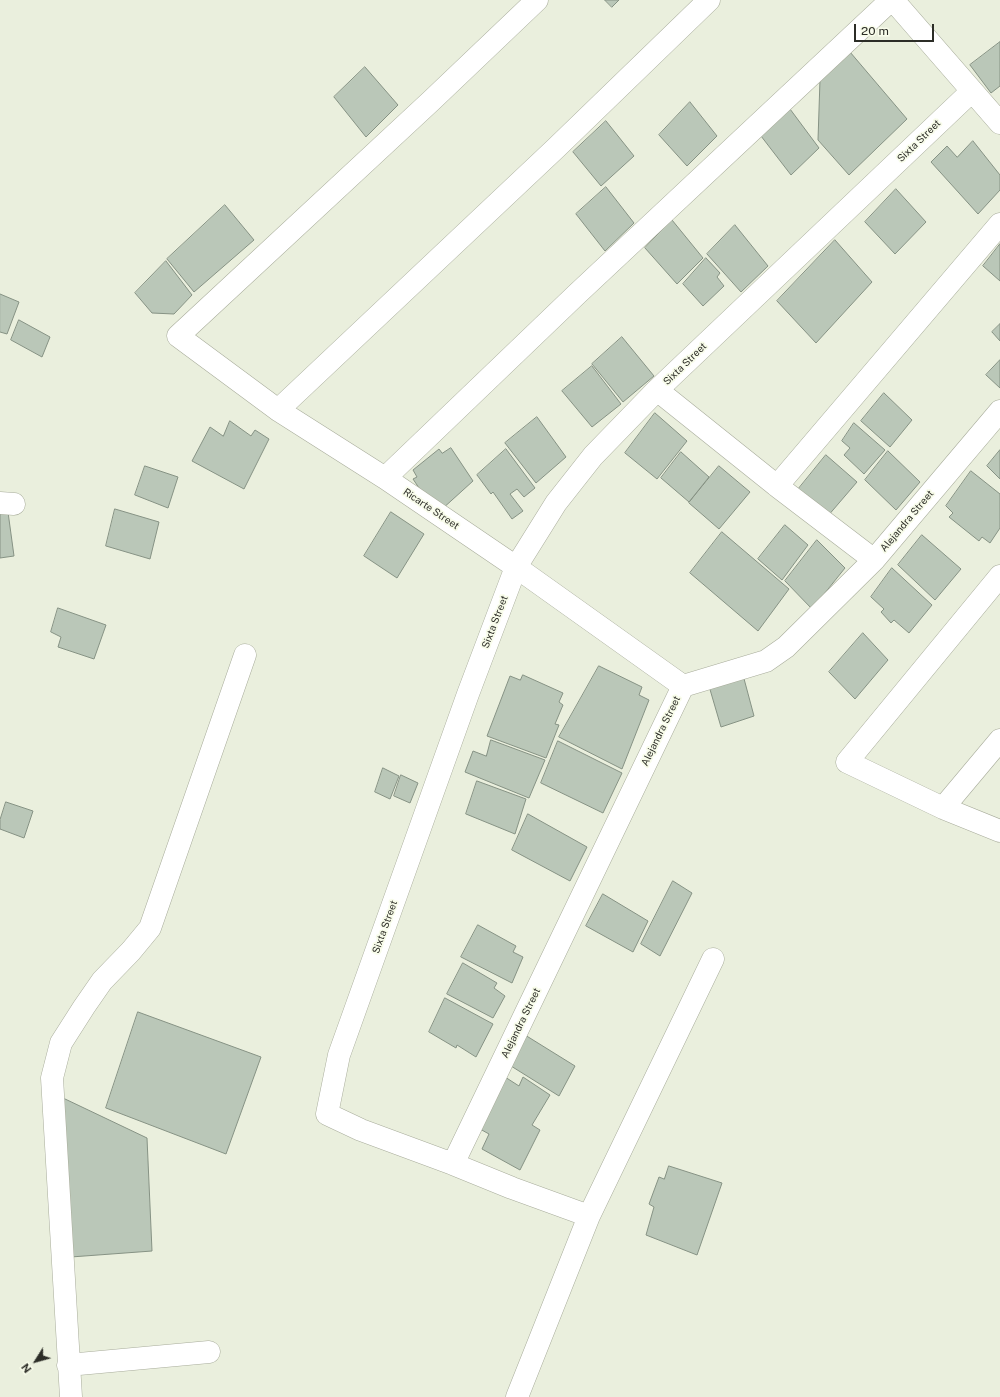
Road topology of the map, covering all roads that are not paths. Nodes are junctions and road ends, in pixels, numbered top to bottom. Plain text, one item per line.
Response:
1 (537, 0) edge
2 (709, 0) edge
3 (892, 0) edge
4 (972, 91) junction
5 (1000, 123) edge
6 (1000, 224) edge
7 (657, 390) junction
8 (278, 410) junction
9 (1000, 411) edge
10 (385, 478) junction
11 (777, 486) junction
12 (874, 560) junction
13 (516, 567) junction
14 (1000, 576) edge
15 (245, 655) dead end
16 (683, 686) junction
17 (1000, 740) edge
18 (943, 808) junction
19 (1000, 831) edge
20 (713, 959) dead end
21 (453, 1164) junction
22 (589, 1216) junction
23 (210, 1352) dead end
24 (68, 1365) junction
25 (71, 1397) edge
26 (518, 1397) edge

1 - 8 street, Ricarte Street
2 - 8 street
3 - 4 street
3 - 10 street
4 - 5 street
4 - 7 street, Sixta Street
6 - 11 street
7 - 11 street
7 - 13 street, Sixta Street
8 - 10 street, Ricarte Street
9 - 12 street, Alejandra Street
10 - 13 street, Ricarte Street
11 - 12 street
12 - 16 street, Alejandra Street
13 - 16 street, Ricarte Street
13 - 21 street, Sixta Street
14 - 18 street
15 - 24 street
16 - 21 street, Alejandra Street
17 - 18 street
18 - 19 street
20 - 22 street
21 - 22 street, Sixta Street
22 - 26 street
23 - 24 street
24 - 25 street

